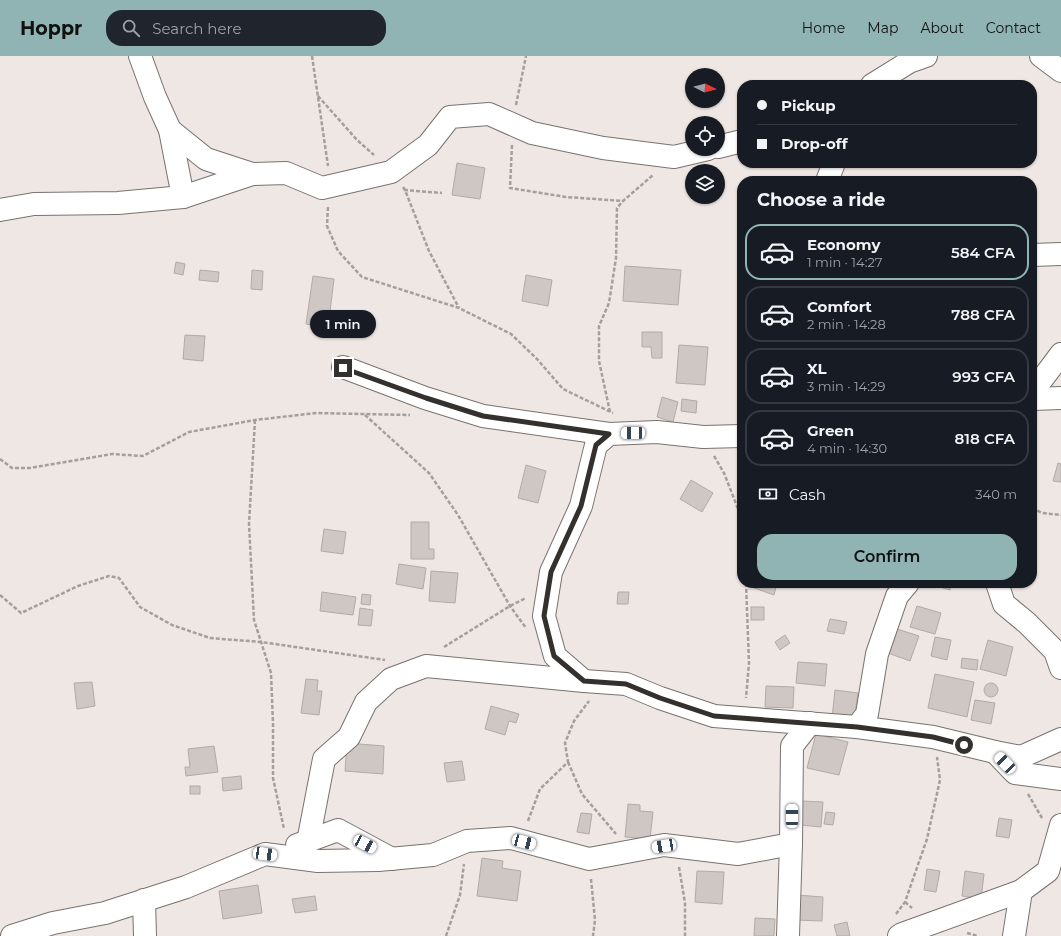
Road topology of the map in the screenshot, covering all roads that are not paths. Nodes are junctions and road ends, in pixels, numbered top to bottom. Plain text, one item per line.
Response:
1 (140, 56) edge
2 (926, 56) edge
3 (1041, 56) edge
4 (1061, 71) edge
5 (880, 80) edge
6 (170, 130) junction
7 (737, 142) edge
8 (725, 145) edge
9 (685, 154) edge
10 (252, 174) junction
11 (183, 197) junction
12 (0, 210) edge
13 (1037, 254) edge
14 (1061, 254) edge
15 (1061, 354) edge
16 (343, 368) dead end
17 (1037, 384) edge
18 (1061, 398) edge
19 (1037, 400) edge
20 (613, 424) junction
21 (737, 436) edge
22 (904, 588) edge
23 (999, 588) edge
24 (1061, 668) edge
25 (593, 682) junction
26 (810, 723) junction
27 (857, 727) junction
28 (1061, 739) edge
29 (995, 752) junction
30 (1061, 779) edge
31 (1059, 833) edge
32 (298, 844) junction
33 (791, 844) junction
34 (265, 854) junction
35 (392, 859) junction
36 (1055, 867) edge
37 (1020, 891) junction
38 (144, 900) junction
39 (895, 928) edge
40 (12, 936) edge
41 (145, 936) edge
42 (788, 936) edge
43 (1014, 936) edge

1 - 6 street
2 - 5 street
3 - 4 street
6 - 10 street
6 - 11 street
7 - 8 street
9 - 10 street
10 - 11 street
11 - 12 street
13 - 14 street
15 - 17 street
16 - 20 street
18 - 19 street
20 - 21 street
20 - 25 street
22 - 27 street
23 - 24 street
25 - 26 street
25 - 32 street
26 - 27 street
26 - 33 street
27 - 29 street
28 - 29 street
29 - 30 street
31 - 36 street
32 - 34 street
32 - 35 street
33 - 35 street
33 - 42 street
34 - 35 street
34 - 38 street
36 - 37 street
37 - 39 street
37 - 43 street
38 - 40 street
38 - 41 street

